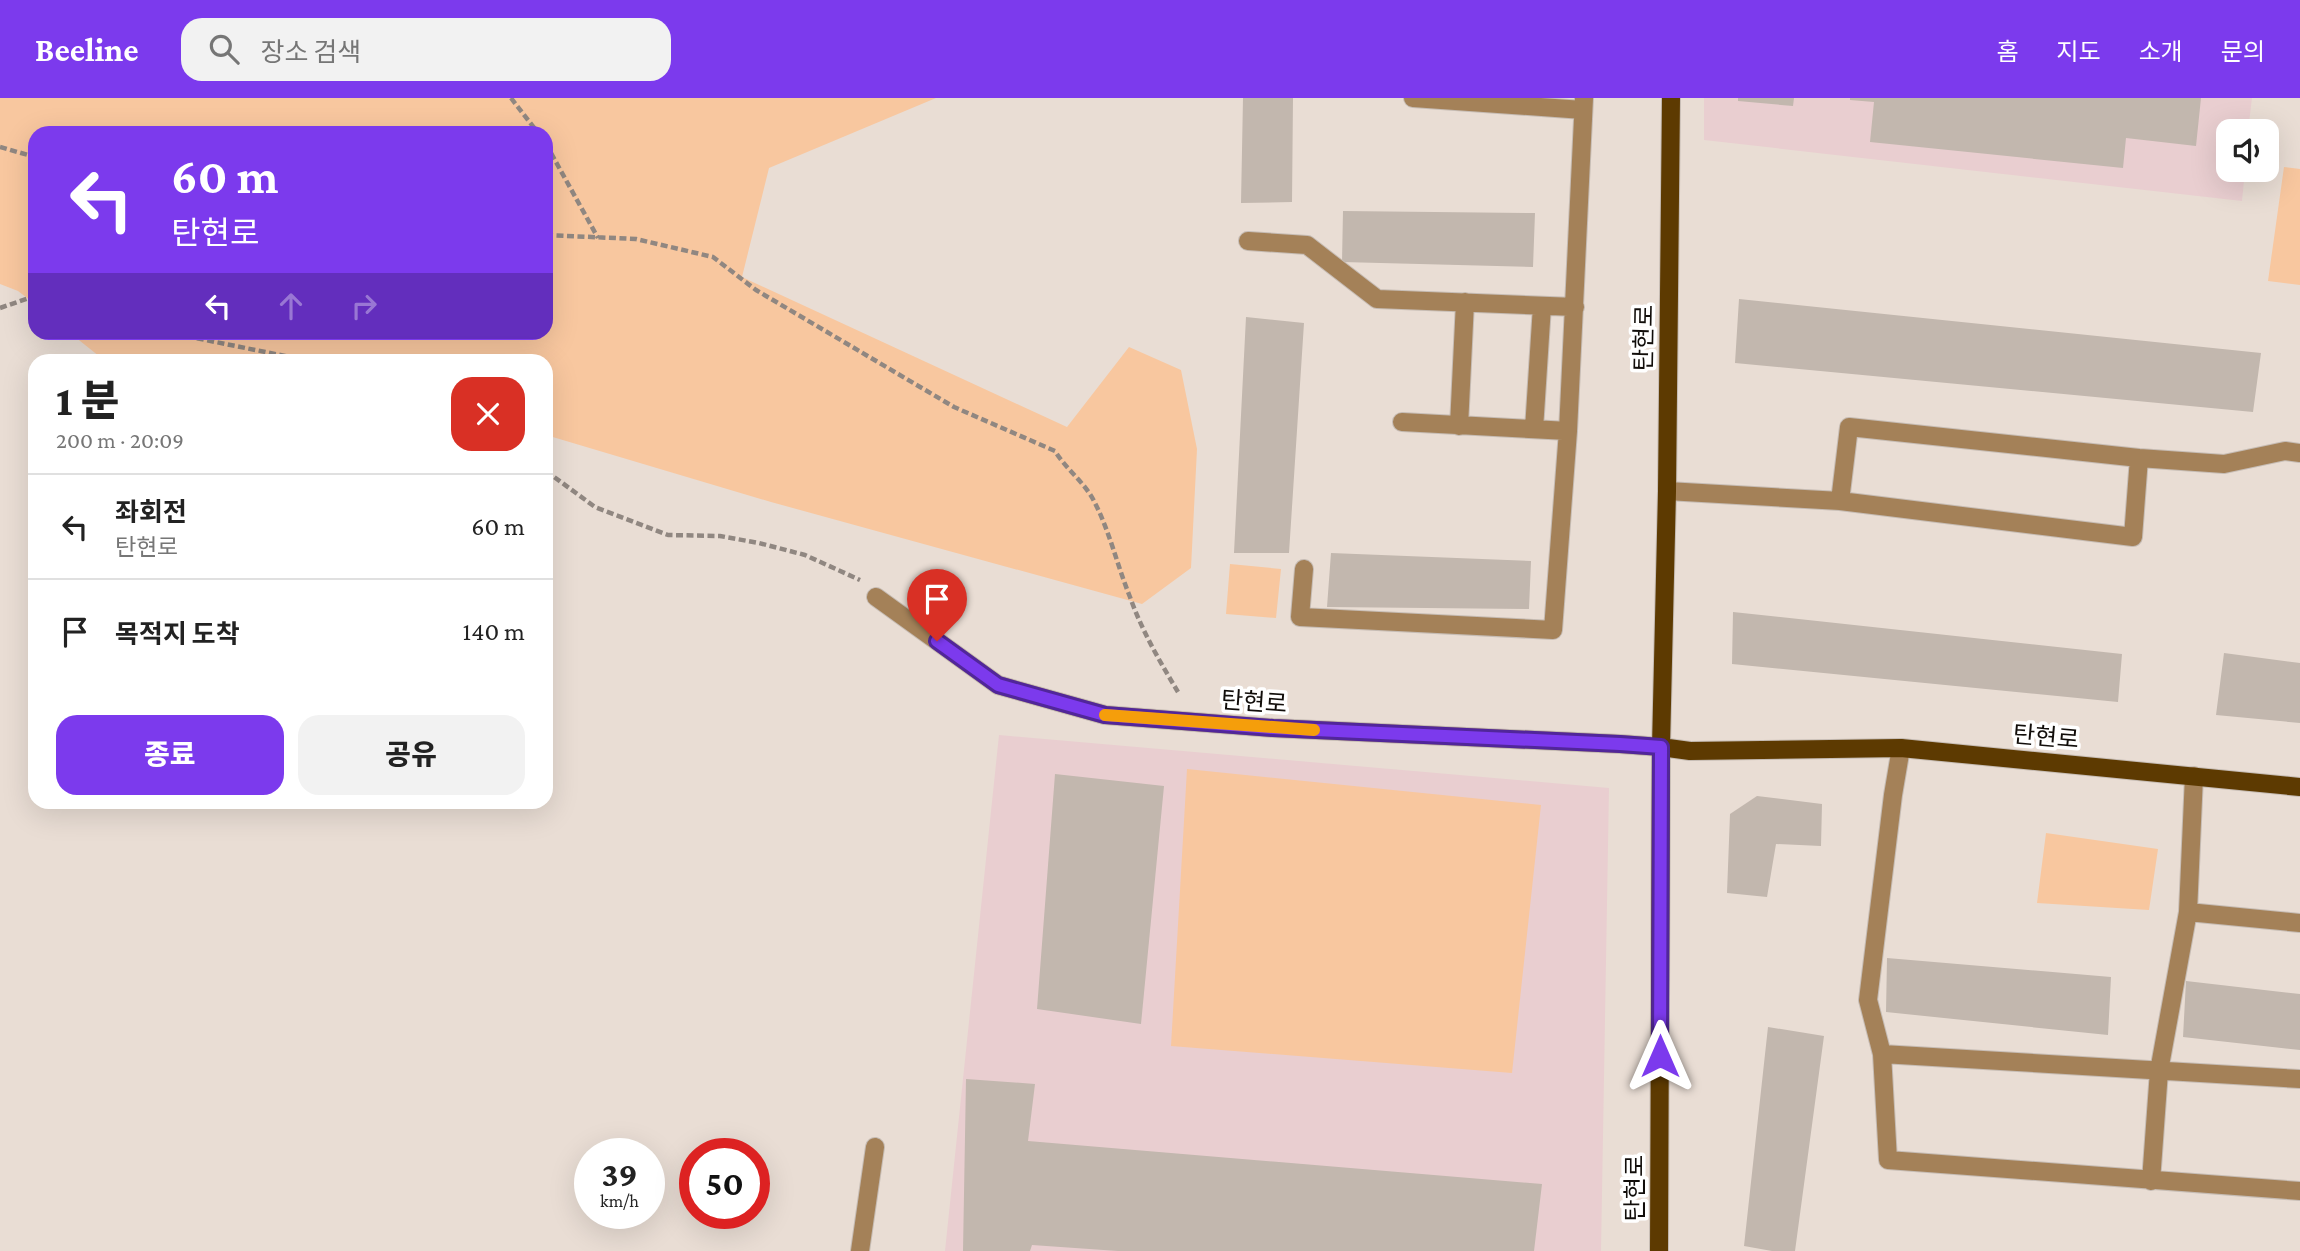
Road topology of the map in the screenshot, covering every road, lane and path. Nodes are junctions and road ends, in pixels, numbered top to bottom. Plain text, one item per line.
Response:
1 (511, 98) edge
2 (1413, 98) edge
3 (1671, 98) edge
4 (1498, 101) edge
5 (1584, 104) edge
6 (533, 126) edge
7 (0, 147) edge
8 (28, 156) edge
9 (553, 157) edge
10 (553, 236) edge
11 (598, 239) junction
12 (1248, 241) dead end
13 (28, 298) edge
14 (1465, 302) junction
15 (1542, 306) junction
16 (0, 307) edge
17 (1574, 307) junction
18 (206, 340) edge
19 (275, 354) edge
20 (1402, 422) dead end
21 (1459, 426) junction
22 (1534, 429) junction
23 (1568, 431) junction
24 (2300, 453) edge
25 (2139, 458) junction
26 (553, 476) edge
27 (1667, 491) junction
28 (1840, 501) junction
29 (1304, 569) dead end
30 (876, 597) joint
31 (1178, 692) dead end
32 (1661, 747) junction
33 (1901, 748) junction
34 (2194, 776) junction
35 (2300, 787) edge
36 (2188, 912) junction
37 (2300, 923) edge
38 (1882, 1054) junction
39 (2159, 1071) junction
40 (2300, 1079) edge
41 (875, 1147) dead end
42 (2151, 1181) junction
43 (2300, 1191) edge
44 (860, 1251) edge
45 (1659, 1251) edge

1 - 6 path
2 - 4 street
3 - 27 main road, 탄현로
4 - 5 street
5 - 17 street
7 - 8 path
9 - 11 path
10 - 11 path
11 - 31 path
12 - 14 street
13 - 16 path
14 - 15 street
14 - 21 street
15 - 17 street
15 - 22 street
17 - 23 street
18 - 19 path
20 - 21 street
21 - 22 street
22 - 23 street
23 - 29 street
24 - 25 street
25 - 28 street
25 - 28 street
26 - 30 path
27 - 28 street
27 - 32 main road, 탄현로
30 - 32 street, 탄현로
32 - 33 main road, 탄현로
32 - 45 main road, 탄현로
33 - 34 main road, 탄현로
33 - 38 street
34 - 35 main road, 탄현로
34 - 36 street
36 - 37 street
36 - 39 street
38 - 39 street
38 - 42 street
39 - 40 street
39 - 42 street
41 - 44 street
42 - 43 street

